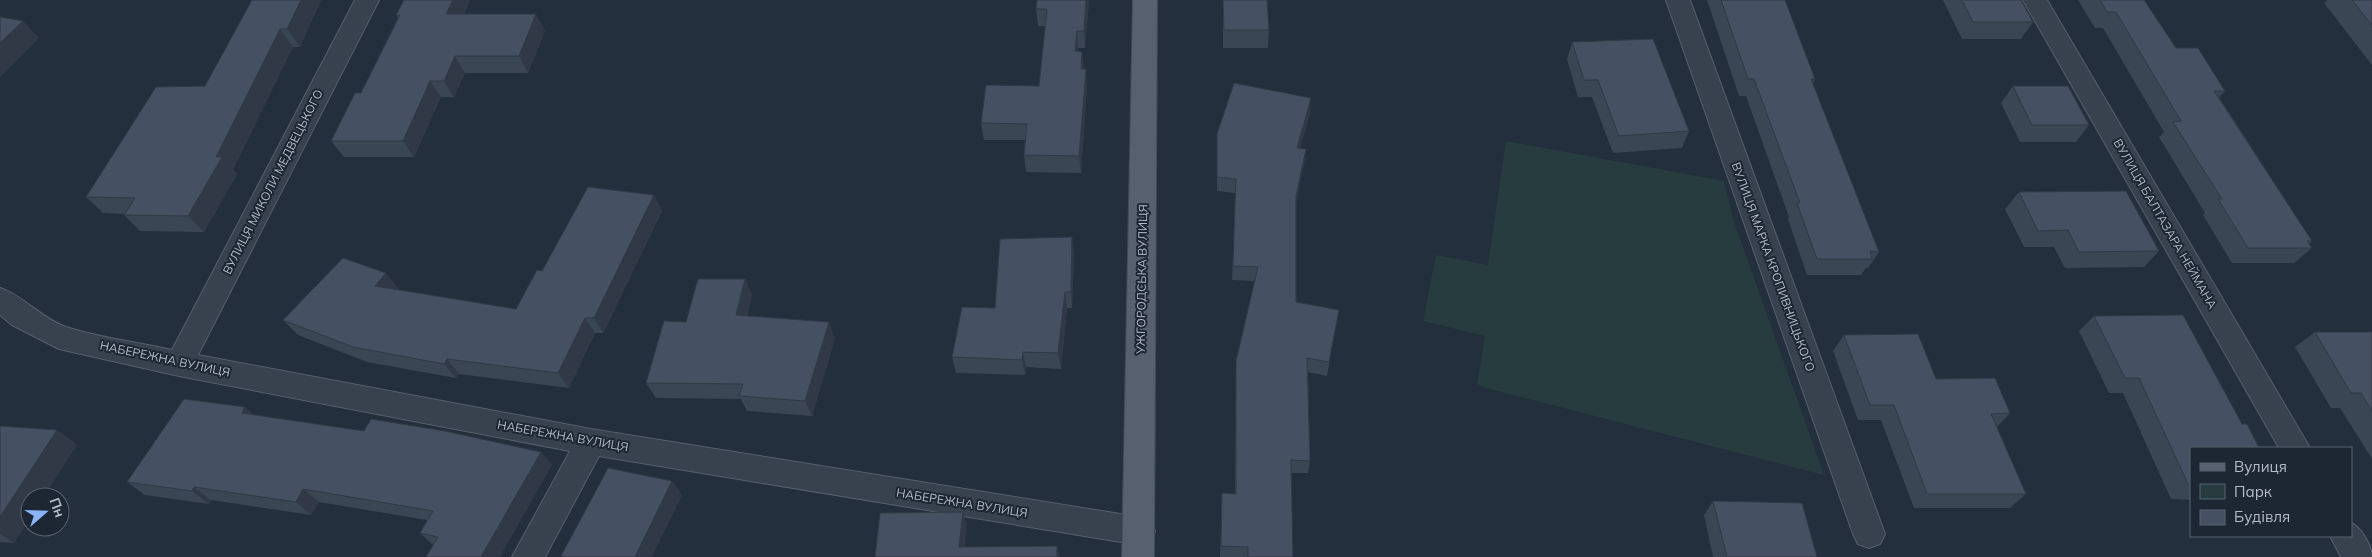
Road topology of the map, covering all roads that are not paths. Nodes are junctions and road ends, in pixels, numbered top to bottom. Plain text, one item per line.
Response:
1 (367, 0) edge
2 (1145, 0) edge
3 (1678, 0) edge
4 (2035, 0) edge
5 (0, 299) edge
6 (179, 364) junction
7 (591, 442) junction
8 (2294, 447) edge
9 (1869, 534) dead end
10 (2347, 537) edge
11 (1138, 544) edge
12 (528, 557) edge
13 (2358, 557) edge

1 - 6 street, ВУЛИЦЯ МИКОЛИ МЕДВЕЦЬКОГО
2 - 11 main road, УЖГОРОДСЬКА ВУЛИЦЯ
3 - 9 street, ВУЛИЦЯ МАРКА КРОПИВНИЦЬКОГО
4 - 8 street, ВУЛИЦЯ БАЛТАЗАРА НЕЙМАНА
5 - 6 street, НАБЕРЕЖНА ВУЛИЦЯ
6 - 7 street, НАБЕРЕЖНА ВУЛИЦЯ
7 - 11 street, НАБЕРЕЖНА ВУЛИЦЯ
7 - 12 street
10 - 13 street

